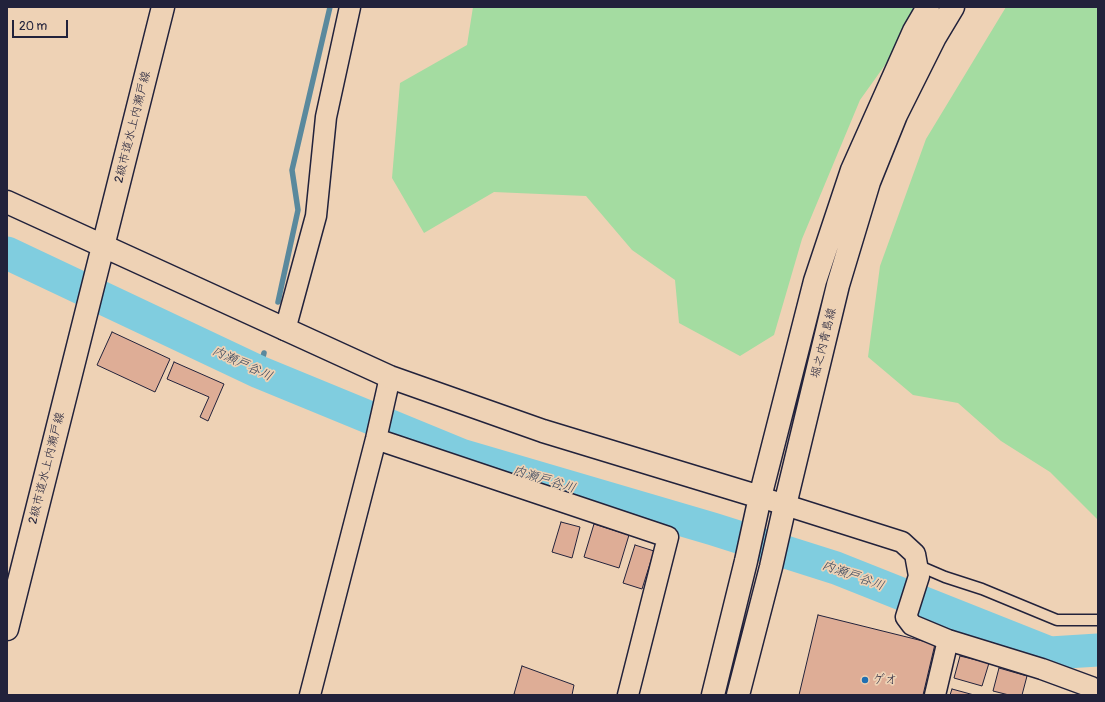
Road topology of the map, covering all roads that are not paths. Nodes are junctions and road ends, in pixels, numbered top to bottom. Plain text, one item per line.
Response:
1 (163, 7) edge
2 (350, 7) edge
3 (928, 7) edge
4 (953, 7) edge
5 (7, 202) edge
6 (104, 246) junction
7 (285, 330) junction
8 (390, 378) junction
9 (376, 439) junction
10 (760, 497) junction
11 (784, 505) junction
12 (918, 571) junction
13 (1098, 620) edge
14 (7, 629) edge
15 (948, 640) junction
16 (1098, 691) edge
17 (310, 695) edge
18 (628, 695) edge
19 (713, 695) edge
20 (738, 695) edge
21 (935, 695) edge

1 - 6 street, 2級市道水上内瀬戸線
2 - 7 street
3 - 10 street, 堀之内青島線
4 - 11 street, 堀之内青島線
5 - 6 street
6 - 7 street
6 - 14 street, 2級市道水上内瀬戸線
7 - 8 street
8 - 9 street
8 - 10 street
9 - 17 street
9 - 18 street
10 - 11 street
10 - 19 street, 堀之内青島線
11 - 12 street
11 - 20 street, 堀之内青島線
12 - 13 lane
12 - 15 street
15 - 16 street
15 - 21 street

